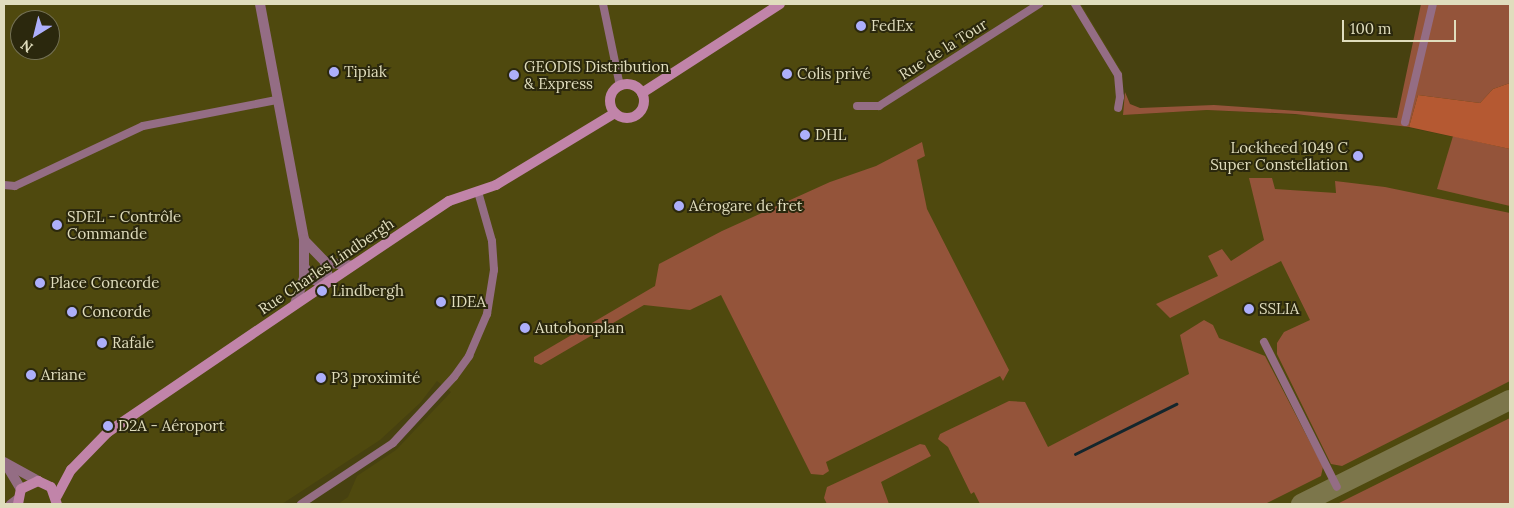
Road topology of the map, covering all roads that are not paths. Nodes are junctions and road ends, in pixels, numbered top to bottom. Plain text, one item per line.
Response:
1 (260, 4) edge
2 (603, 4) edge
3 (780, 4) edge
4 (1039, 4) edge
5 (1075, 4) edge
6 (1433, 4) edge
7 (620, 86) junction
8 (642, 92) junction
9 (277, 100) junction
10 (857, 106) dead end
11 (1118, 108) dead end
12 (615, 113) junction
13 (1405, 122) dead end
14 (4, 185) edge
15 (478, 192) junction
16 (304, 239) junction
17 (325, 262) junction
18 (352, 266) junction
19 (305, 268) junction
20 (326, 284) junction
21 (295, 304) junction
22 (1264, 342) dead end
23 (5, 464) edge
24 (71, 470) junction
25 (42, 482) junction
26 (1337, 487) dead end
27 (17, 499) edge
28 (57, 500) edge
29 (301, 504) edge

1 - 9 street
2 - 7 street
3 - 8 main road
4 - 10 street, Rue de la Tour
5 - 11 street
6 - 13 street
7 - 8 main road
7 - 12 main road
8 - 12 main road
9 - 14 street
9 - 16 street
12 - 15 main road, Rue Charles Lindbergh
15 - 18 main road, Rue Charles Lindbergh
15 - 29 street
16 - 17 street
16 - 19 street
17 - 18 street
17 - 20 street
18 - 20 main road, Rue Charles Lindbergh
19 - 20 street
19 - 21 street
20 - 21 main road, Rue Charles Lindbergh
21 - 24 main road, Rue Charles Lindbergh
22 - 26 street
23 - 25 street
23 - 27 street
24 - 25 main road, Rue Charles Lindbergh
24 - 28 main road, Rue Charles Lindbergh
25 - 27 main road, Rue Charles Lindbergh
25 - 28 main road

